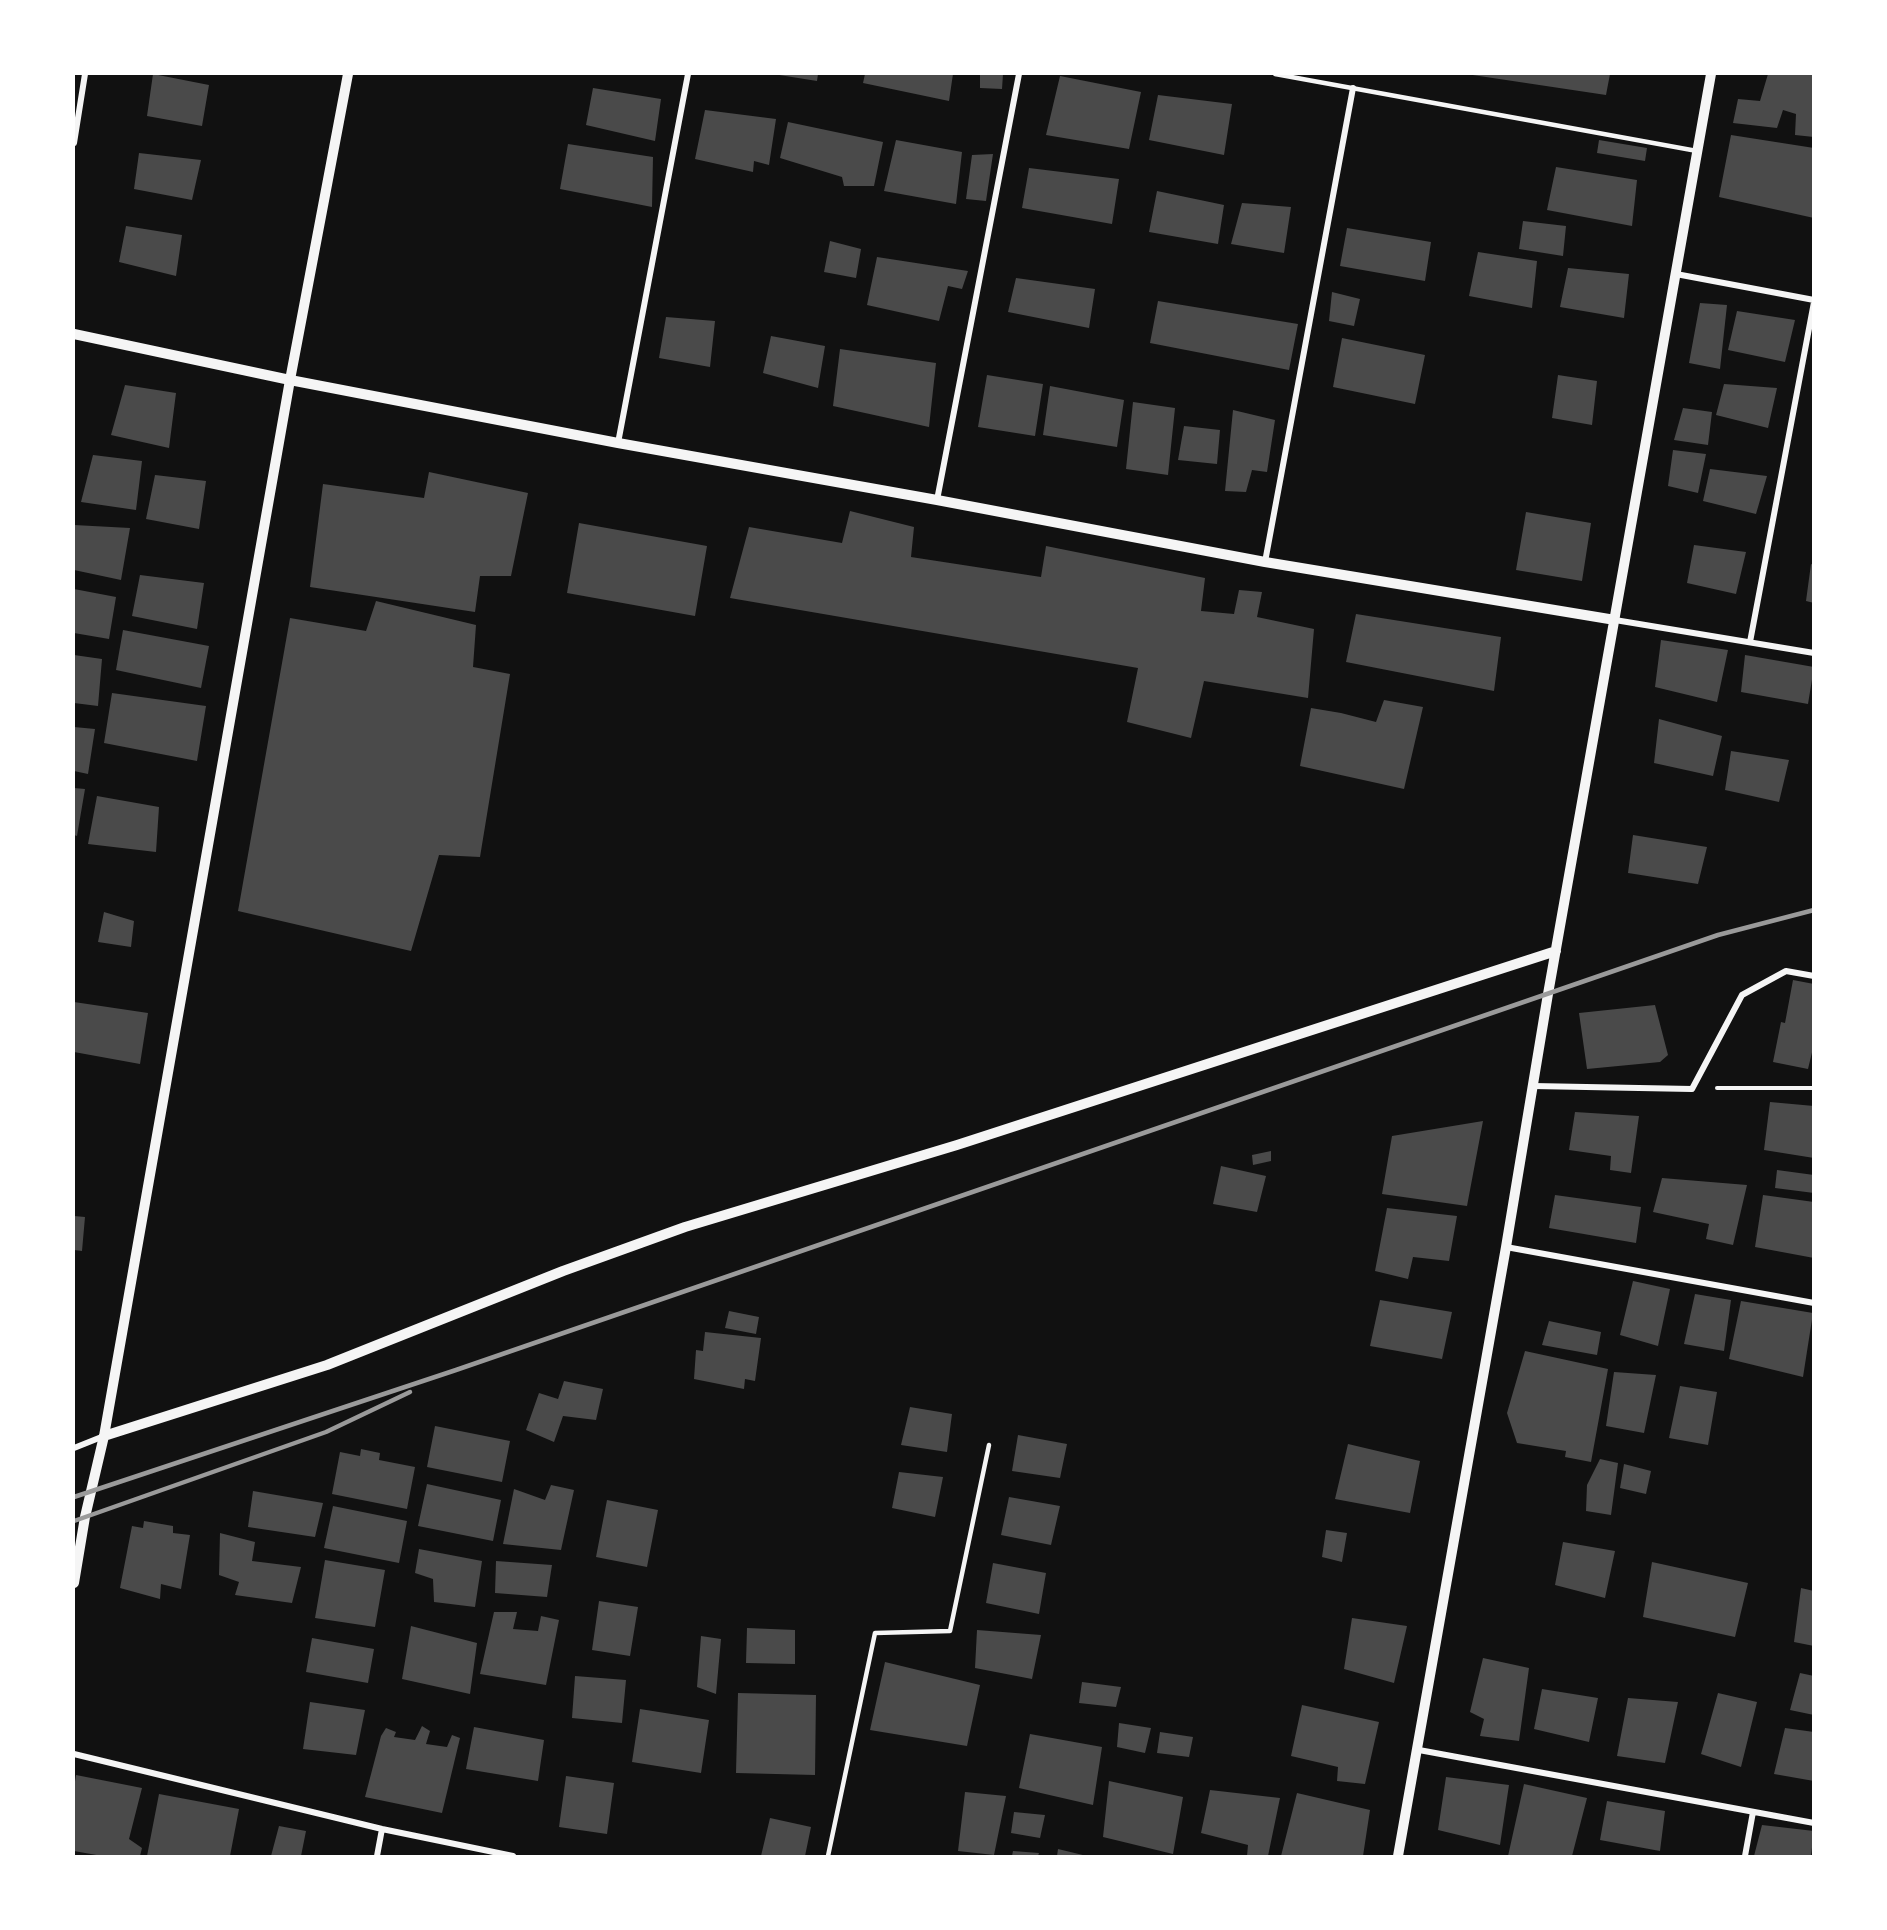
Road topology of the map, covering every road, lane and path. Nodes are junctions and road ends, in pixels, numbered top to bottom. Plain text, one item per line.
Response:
1 (85, 74) edge
2 (348, 74) edge
3 (688, 74) edge
4 (1019, 74) edge
5 (1275, 74) edge
6 (1711, 74) edge
7 (1353, 88) junction
8 (74, 143) edge
9 (1697, 151) junction
10 (1676, 274) junction
11 (1814, 301) edge
12 (74, 334) edge
13 (290, 380) junction
14 (618, 442) junction
15 (937, 500) junction
16 (1265, 562) junction
17 (1615, 620) junction
18 (1750, 642) junction
19 (1814, 653) edge
20 (1556, 951) junction
21 (1814, 976) edge
22 (1533, 1086) junction
23 (1814, 1088) edge
24 (1692, 1089) junction
25 (1506, 1247) junction
26 (1814, 1303) edge
27 (104, 1436) junction
28 (989, 1445) dead end
29 (74, 1448) edge
30 (74, 1583) edge
31 (1419, 1750) junction
32 (74, 1754) edge
33 (1753, 1812) junction
34 (1814, 1823) edge
35 (381, 1829) junction
36 (376, 1857) edge
37 (513, 1857) edge
38 (828, 1857) edge
39 (1398, 1857) edge
40 (1745, 1857) edge

1 - 8 street
2 - 13 street
3 - 14 street
4 - 15 street
5 - 7 lane
6 - 9 street
7 - 9 lane
7 - 16 street
9 - 10 street
10 - 11 street
10 - 17 street
11 - 18 street
12 - 13 street
13 - 14 street
13 - 27 street
14 - 15 street
15 - 16 street
16 - 17 street
17 - 18 street
17 - 20 street
18 - 19 street
20 - 22 street
20 - 27 street
21 - 24 street
22 - 24 street
22 - 25 street
23 - 24 path
25 - 26 street
25 - 31 street
27 - 29 street
27 - 30 street
28 - 38 lane
31 - 33 street
31 - 39 street
32 - 35 street
33 - 34 street
33 - 40 street
35 - 36 street
35 - 37 street

